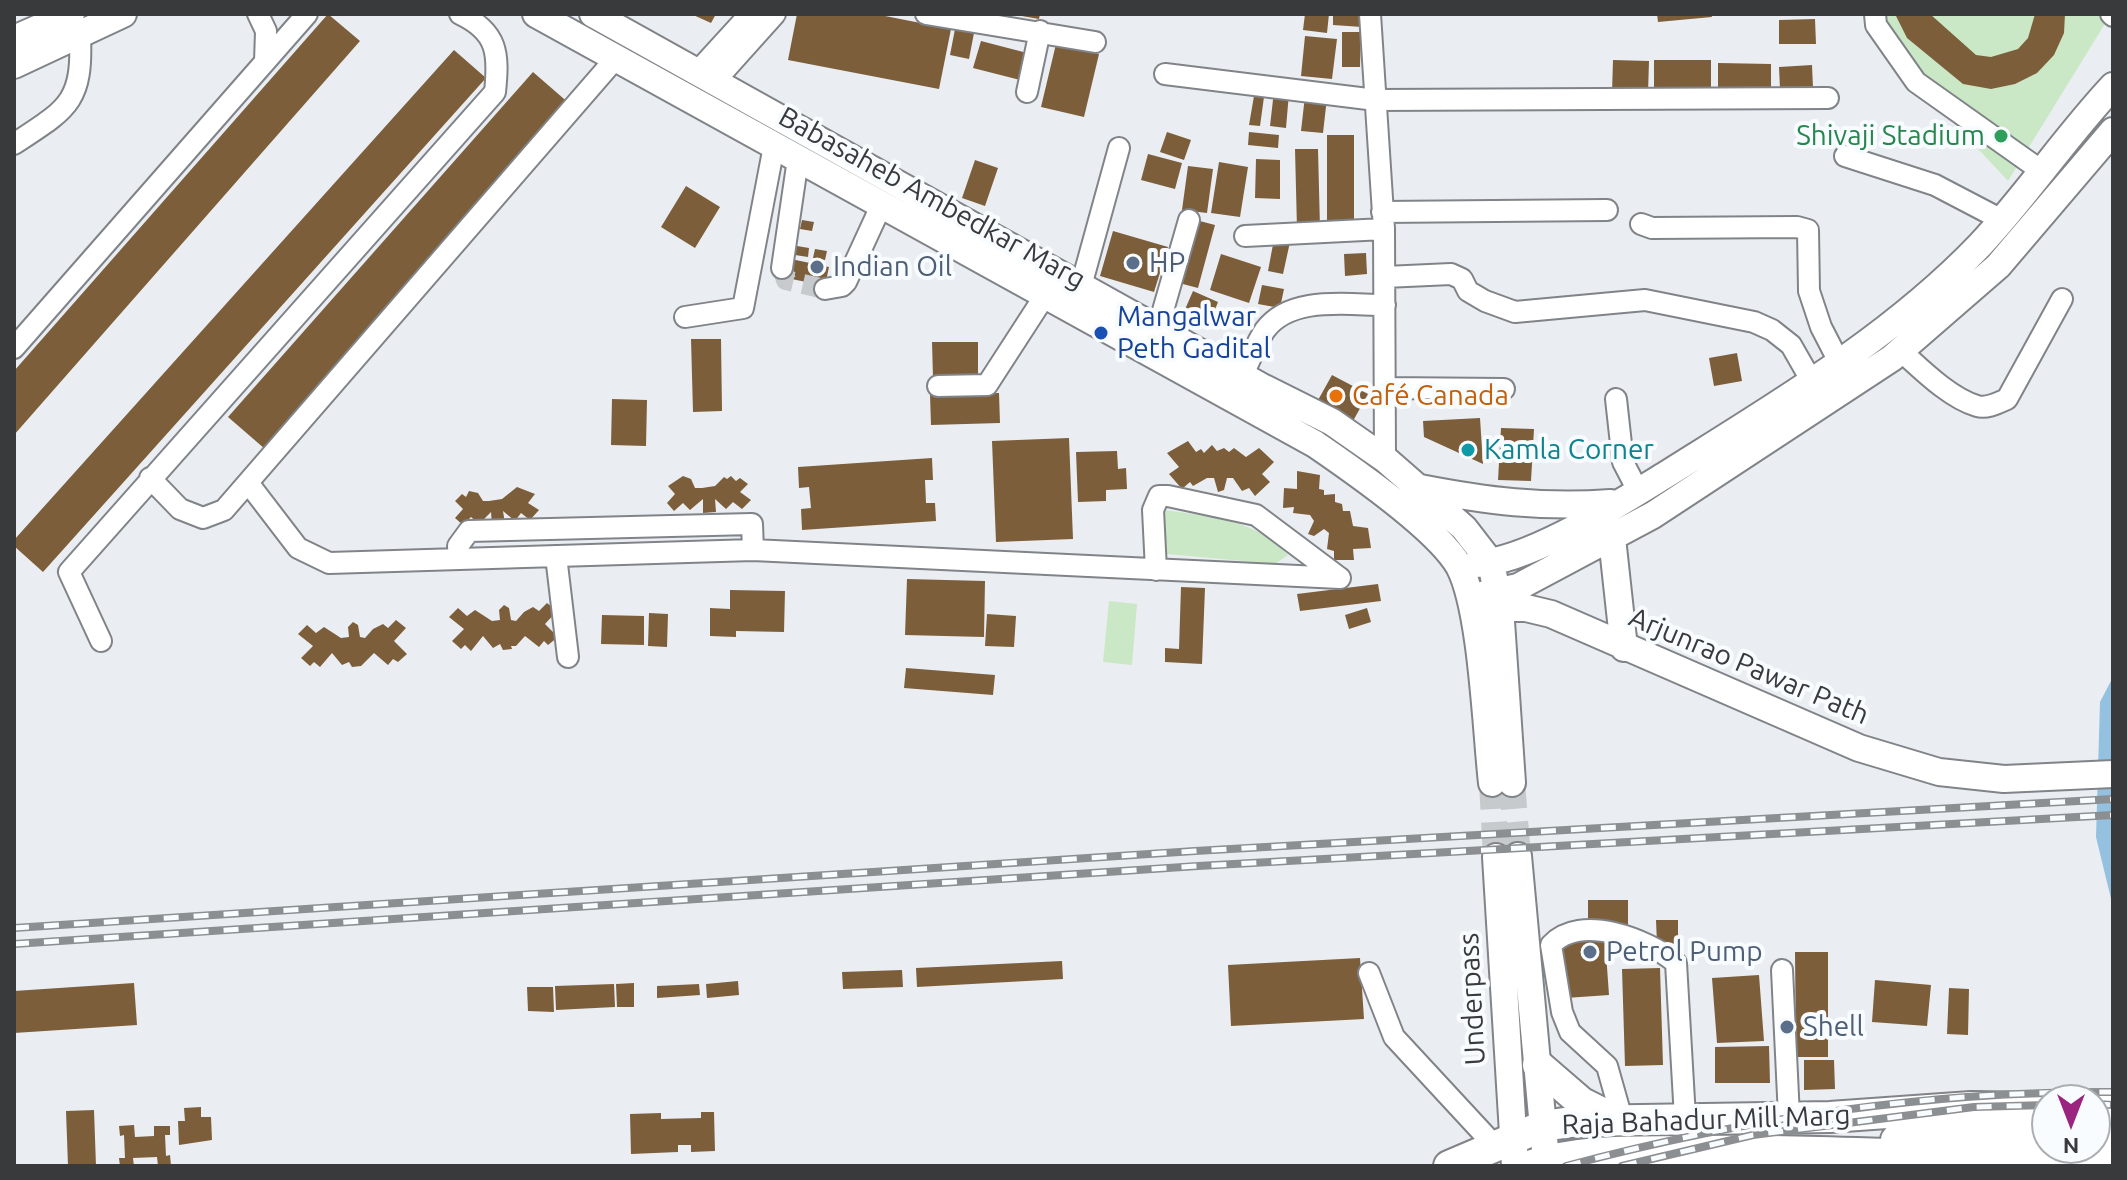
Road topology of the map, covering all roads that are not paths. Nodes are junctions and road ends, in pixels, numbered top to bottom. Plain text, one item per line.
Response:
1 (123, 14) edge
2 (258, 14) edge
3 (307, 14) edge
4 (460, 14) edge
5 (536, 14) edge
6 (593, 14) edge
7 (750, 14) edge
8 (775, 14) edge
9 (926, 14) edge
10 (1370, 14) edge
11 (1875, 14) edge
12 (76, 25) edge
13 (1040, 31) junction
14 (14, 39) edge
15 (1095, 42) dead end
16 (616, 58) junction
17 (265, 62) junction
18 (14, 65) edge
19 (1165, 74) dead end
20 (706, 77) junction
21 (2113, 86) edge
22 (1027, 92) dead end
23 (1828, 98) dead end
24 (1376, 100) junction
25 (2113, 131) edge
26 (14, 144) edge
27 (774, 146) junction
28 (1119, 148) dead end
29 (1845, 156) dead end
30 (798, 159) junction
31 (2043, 172) junction
32 (881, 206) junction
33 (1607, 210) dead end
34 (1189, 220) dead end
35 (2002, 220) junction
36 (1383, 221) junction
37 (1641, 224) dead end
38 (1245, 236) dead end
39 (782, 268) dead end
40 (1385, 277) junction
41 (1081, 286) junction
42 (825, 289) dead end
43 (1044, 297) junction
44 (2062, 299) dead end
45 (1385, 305) junction
46 (685, 317) dead end
47 (1158, 328) junction
48 (14, 348) edge
49 (1901, 351) junction
50 (1839, 362) junction
51 (1242, 376) junction
52 (1811, 380) junction
53 (938, 386) dead end
54 (1385, 388) junction
55 (1504, 389) dead end
56 (1616, 399) dead end
57 (1385, 459) junction
58 (150, 478) junction
59 (249, 484) junction
60 (1418, 488) junction
61 (1628, 497) junction
62 (1612, 538) junction
63 (753, 550) junction
64 (556, 556) junction
65 (459, 559) junction
66 (1491, 563) junction
67 (1458, 566) junction
68 (1156, 570) junction
69 (1505, 596) junction
70 (1473, 611) junction
71 (1577, 628) junction
72 (1501, 638) junction
73 (101, 641) dead end
74 (1624, 648) junction
75 (568, 657) dead end
76 (2113, 774) edge
77 (1782, 970) dead end
78 (1369, 973) dead end
79 (1538, 1065) junction
80 (2031, 1115) edge
81 (1789, 1117) junction
82 (1685, 1118) junction
83 (1618, 1119) junction
84 (1543, 1126) junction
85 (2031, 1136) edge
86 (1903, 1142) edge
87 (1961, 1145) edge
88 (1508, 1149) edge
89 (1699, 1158) edge
90 (1784, 1158) edge
91 (2113, 1161) edge
92 (1540, 1164) edge
93 (1449, 1166) edge

1 - 12 main road
2 - 17 street
3 - 17 street
4 - 58 street
5 - 16 main road, Babasaheb Ambedkar Marg
6 - 20 main road, Babasaheb Ambedkar Marg
7 - 20 street
8 - 20 street
9 - 13 street
10 - 24 street
11 - 31 street
12 - 14 main road
12 - 18 main road
12 - 26 street
13 - 15 street
13 - 22 street
16 - 27 main road, Babasaheb Ambedkar Marg
16 - 59 street
17 - 48 street
19 - 24 street
20 - 41 main road, Babasaheb Ambedkar Marg
21 - 31 main road
23 - 24 street
24 - 36 street
25 - 49 main road
27 - 30 main road, Babasaheb Ambedkar Marg
27 - 46 street
28 - 41 street
29 - 35 street
30 - 32 main road, Babasaheb Ambedkar Marg
30 - 39 street
31 - 35 main road
32 - 42 street
32 - 43 main road, Babasaheb Ambedkar Marg
33 - 36 street
34 - 47 street
35 - 50 main road
36 - 38 street
36 - 40 street
37 - 50 street
40 - 45 street
40 - 52 street
41 - 47 main road, Babasaheb Ambedkar Marg
43 - 53 street
43 - 67 main road, Babasaheb Ambedkar Marg
44 - 49 street
45 - 51 street
45 - 54 street
47 - 51 main road, Babasaheb Ambedkar Marg
49 - 62 main road
50 - 52 main road
51 - 57 main road, Babasaheb Ambedkar Marg
52 - 61 main road
54 - 55 street
54 - 57 street
56 - 61 street
57 - 60 main road, Babasaheb Ambedkar Marg
58 - 59 street
58 - 73 street
59 - 65 street
60 - 61 main road
60 - 66 main road, Babasaheb Ambedkar Marg
61 - 66 main road
62 - 69 main road
62 - 74 main road
63 - 64 street
63 - 65 street
63 - 68 street
64 - 65 street
64 - 75 street
66 - 67 main road
66 - 69 main road
67 - 70 main road, Babasaheb Ambedkar Marg
68 - 68 street
69 - 70 main road
69 - 71 main road, Arjunrao Pawar Path
69 - 72 main road
70 - 72 main road
71 - 72 main road
71 - 74 main road, Arjunrao Pawar Path
74 - 76 main road, Arjunrao Pawar Path
77 - 81 street
78 - 88 street
79 - 83 highway
79 - 84 main road, Underpass
79 - 88 main road, Underpass
80 - 87 highway
81 - 82 highway, Raja Bahadur Mill Marg
81 - 86 highway, Raja Bahadur Mill Marg
82 - 83 highway, Raja Bahadur Mill Marg
82 - 83 street
83 - 84 highway, Raja Bahadur Mill Marg
84 - 88 highway, Raja Bahadur Mill Marg
84 - 92 main road, Underpass
85 - 87 highway
86 - 87 highway, Raja Bahadur Mill Marg
86 - 87 highway, Raja Bahadur Mill Marg
86 - 90 highway, Raja Bahadur Mill Marg
87 - 91 highway
88 - 93 highway, Raja Bahadur Mill Marg
89 - 90 highway, Raja Bahadur Mill Marg
89 - 92 highway, Raja Bahadur Mill Marg

